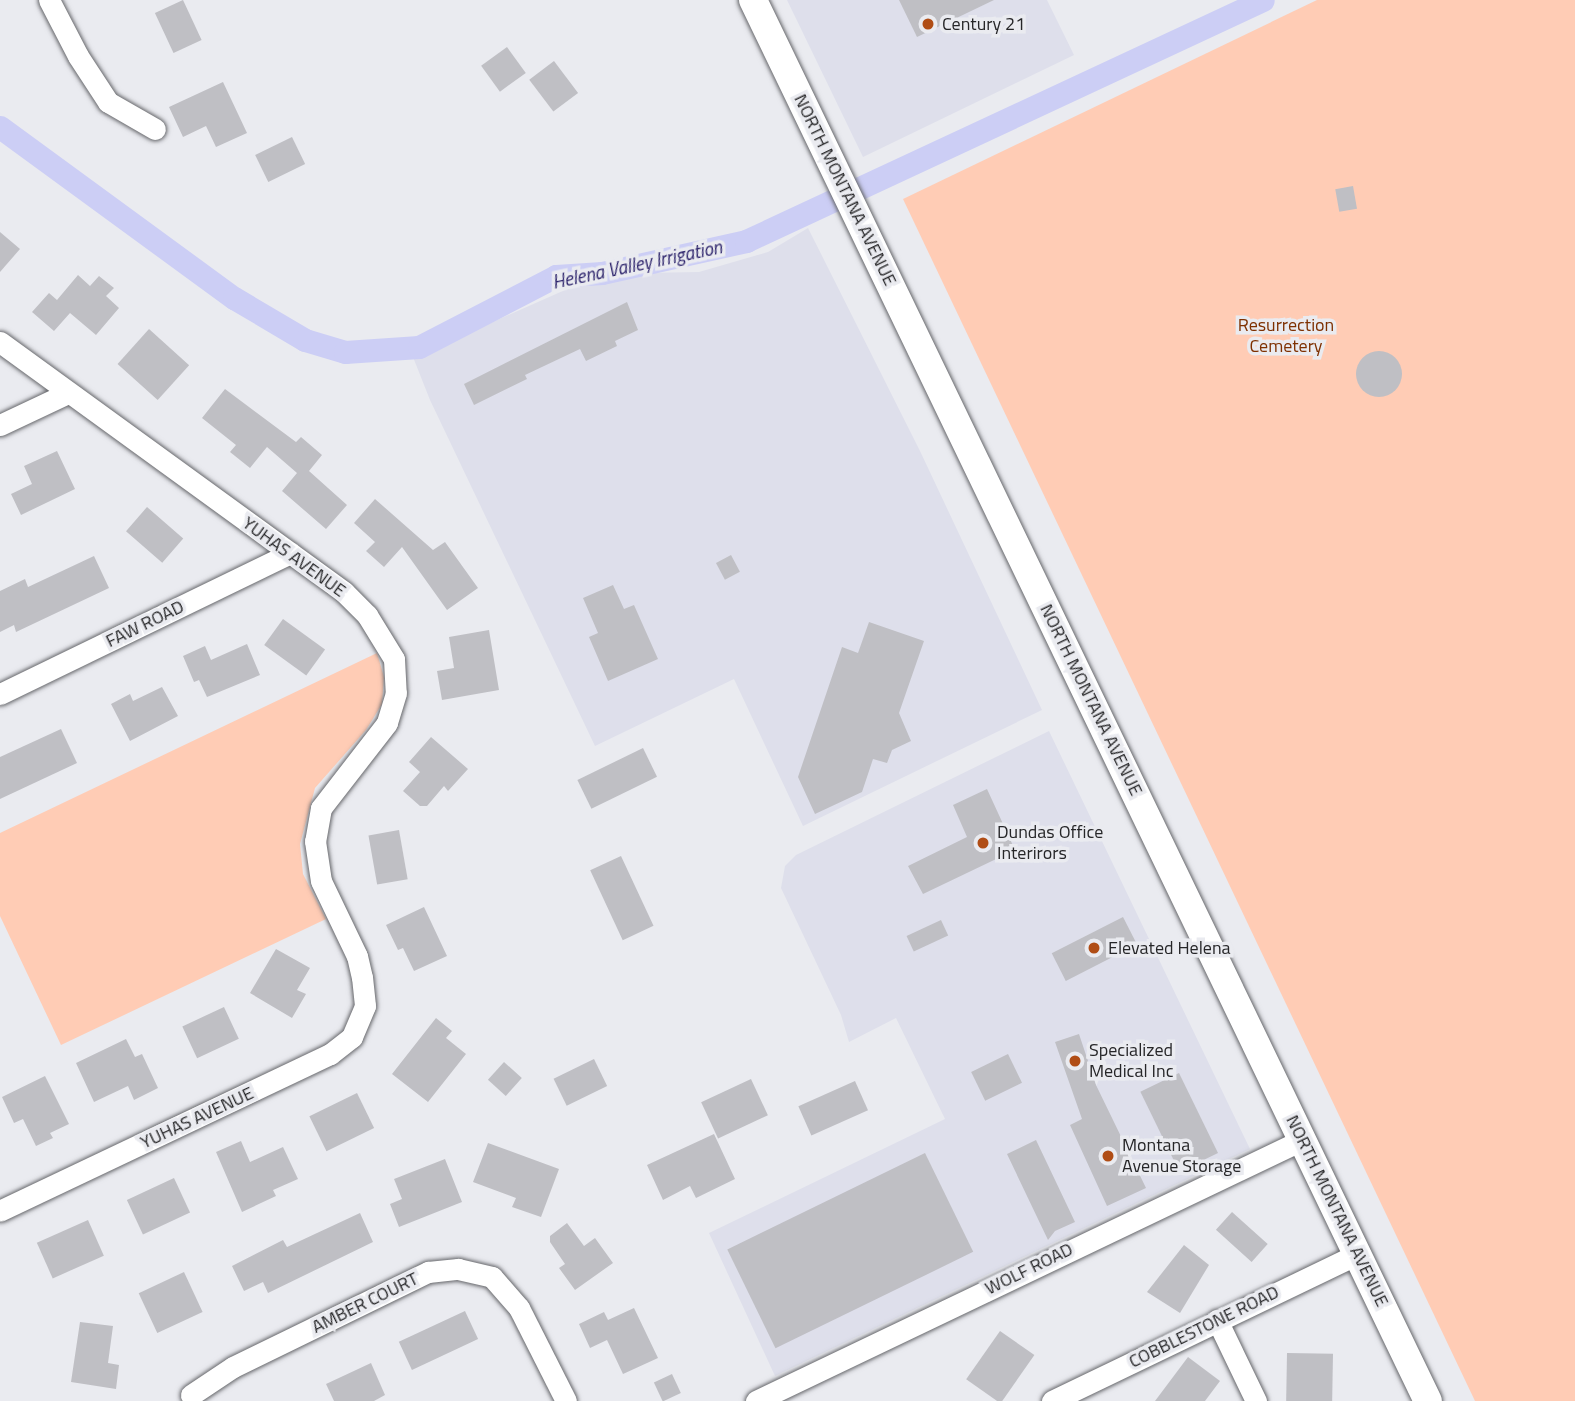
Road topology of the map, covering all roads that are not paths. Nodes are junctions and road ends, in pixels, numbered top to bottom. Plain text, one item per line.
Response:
1 (49, 0) edge
2 (753, 0) edge
3 (155, 129) dead end
4 (0, 342) edge
5 (68, 393) junction
6 (0, 425) edge
7 (290, 553) junction
8 (0, 694) edge
9 (1303, 1140) junction
10 (1, 1208) edge
11 (1357, 1254) junction
12 (1217, 1320) junction
13 (191, 1395) dead end
14 (566, 1401) edge
15 (756, 1401) edge
16 (1052, 1401) edge
17 (1256, 1401) edge
18 (1428, 1401) edge

1 - 3 street
2 - 9 main road, NORTH MONTANA AVENUE
4 - 5 street, YUHAS AVENUE
5 - 6 street
5 - 7 street, YUHAS AVENUE
7 - 8 street, FAW ROAD
7 - 10 street, YUHAS AVENUE
9 - 11 main road, NORTH MONTANA AVENUE
9 - 15 street, WOLF ROAD
11 - 12 street, COBBLESTONE ROAD
11 - 18 main road, NORTH MONTANA AVENUE
12 - 16 street, COBBLESTONE ROAD
12 - 17 street
13 - 14 street, AMBER COURT

